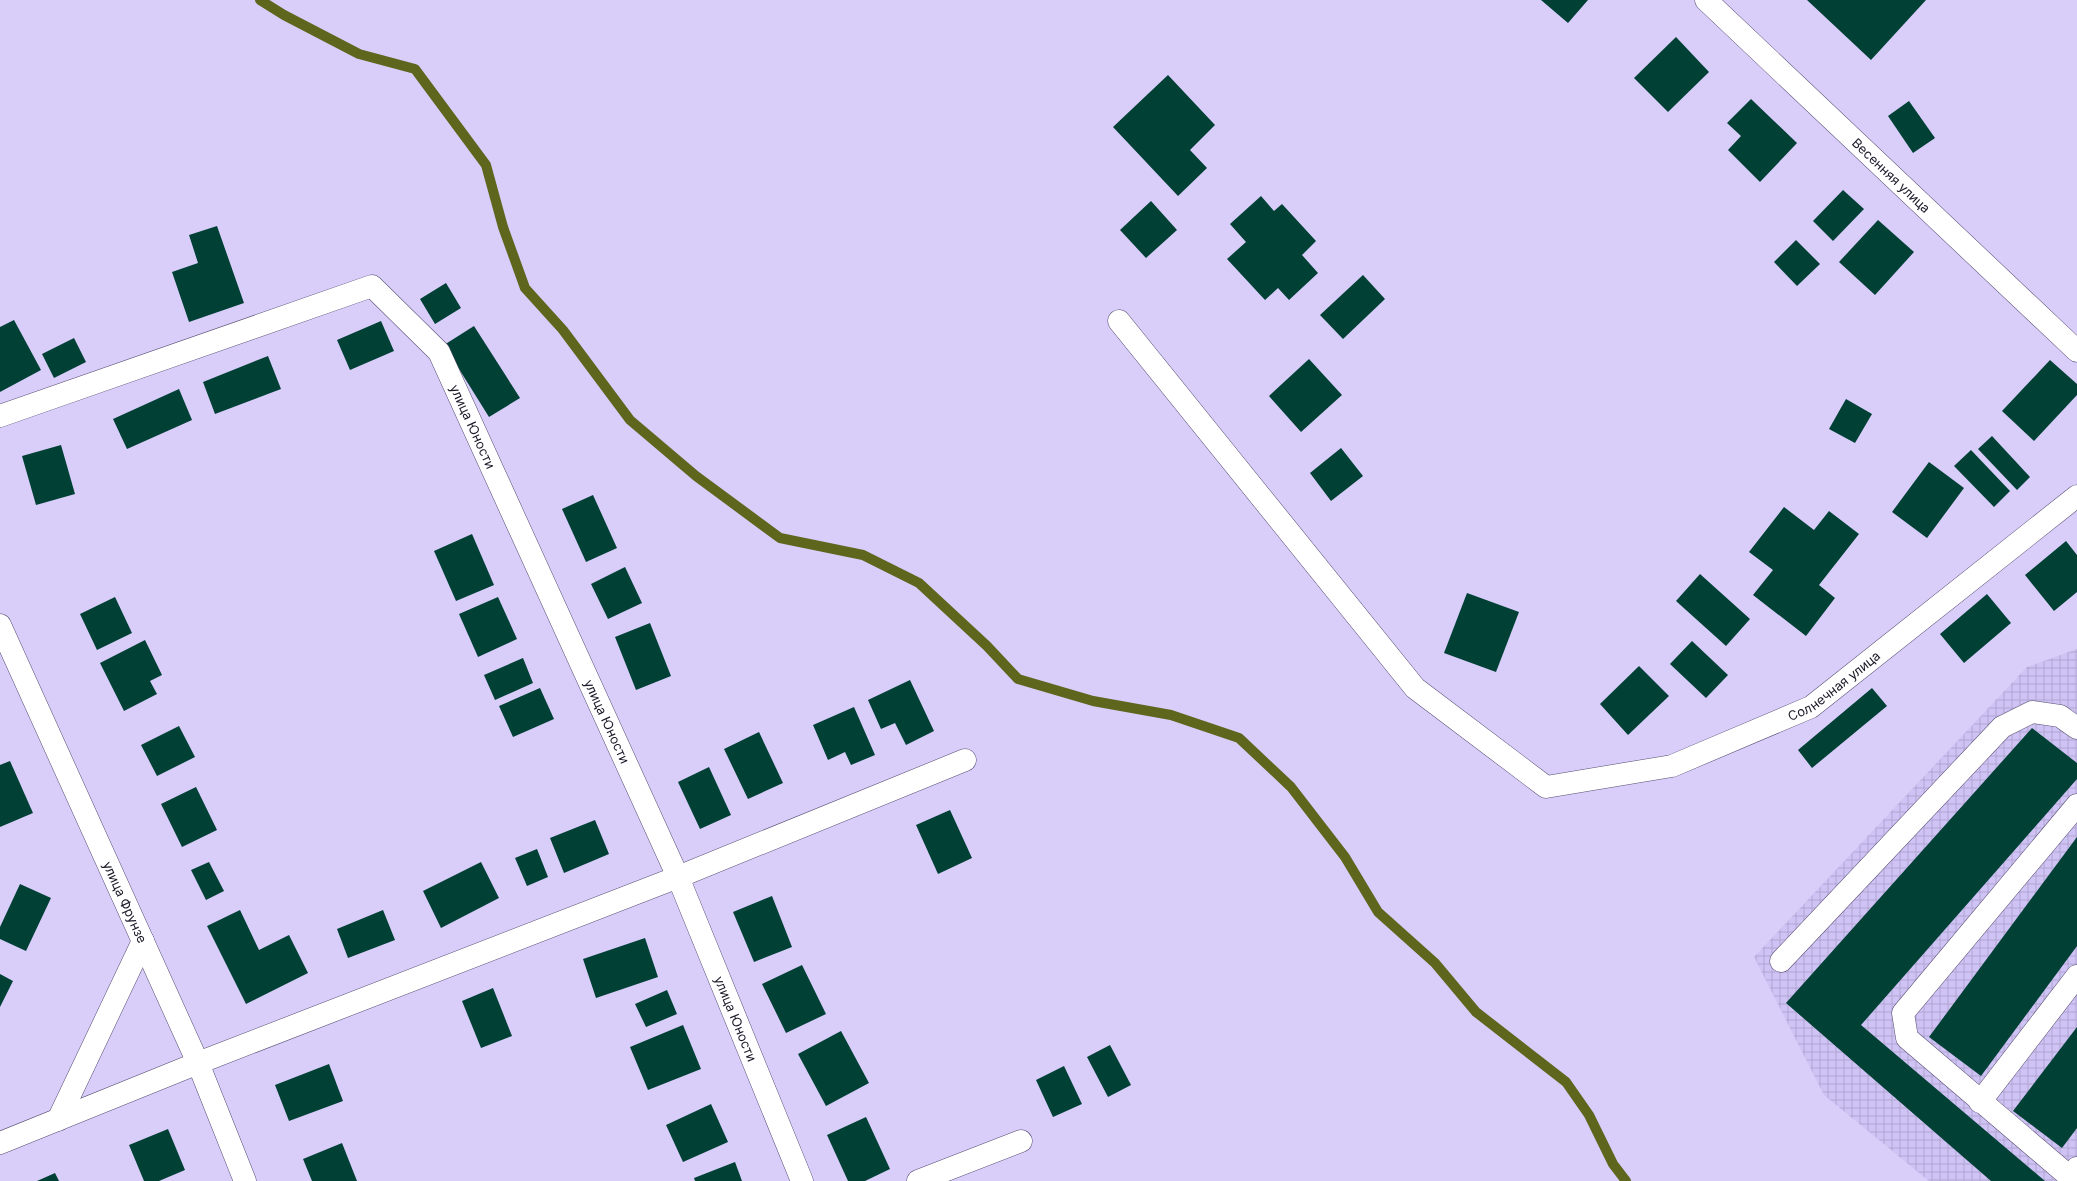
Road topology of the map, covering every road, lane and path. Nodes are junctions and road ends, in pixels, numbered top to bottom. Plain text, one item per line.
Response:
1 (1706, 0) edge
2 (1120, 321) dead end
3 (2077, 352) edge
4 (0, 416) edge
5 (2077, 496) edge
6 (0, 625) edge
7 (2077, 728) edge
8 (964, 760) dead end
9 (2077, 805) edge
10 (678, 877) junction
11 (143, 941) junction
12 (1781, 962) dead end
13 (2077, 976) edge
14 (198, 1063) junction
15 (1980, 1102) junction
16 (58, 1120) junction
17 (1021, 1141) dead end
18 (0, 1143) edge
19 (2077, 1168) edge
20 (246, 1181) edge
21 (802, 1181) edge
22 (918, 1181) edge

1 - 3 street, Весенняя улица
2 - 5 street, Солнечная улица
4 - 10 street, улица Юности
6 - 11 street, улица Фрунзе
7 - 12 street
8 - 10 street
9 - 15 street
10 - 14 street
10 - 21 street, улица Юности
11 - 14 street, улица Фрунзе
11 - 16 street
13 - 15 street
14 - 16 street
14 - 20 street, улица Фрунзе
15 - 19 street
16 - 18 street
17 - 22 street

